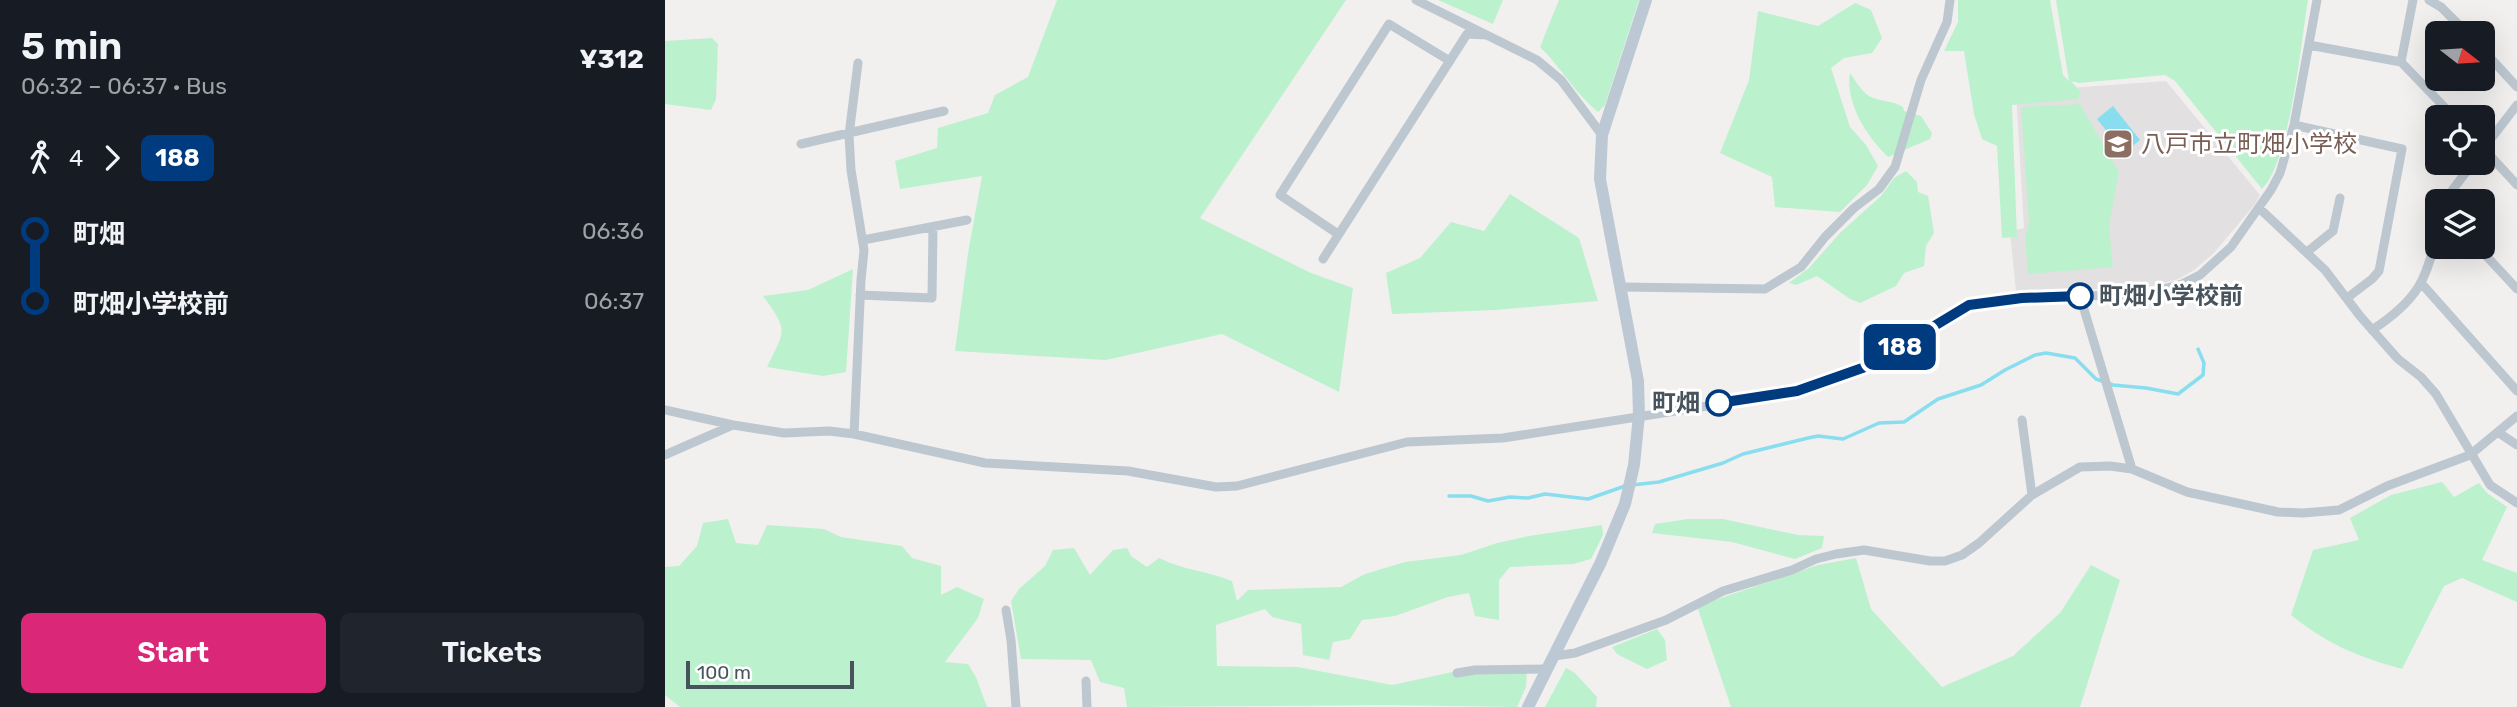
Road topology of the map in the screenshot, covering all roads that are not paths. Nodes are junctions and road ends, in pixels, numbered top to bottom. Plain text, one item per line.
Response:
1 (1416, 0) edge
2 (1646, 0) edge
3 (1950, 0) edge
4 (2317, 0) edge
5 (2413, 0) edge
6 (2429, 0) edge
7 (2455, 21) edge
8 (1487, 34) junction
9 (2309, 45) junction
10 (1450, 61) junction
11 (2402, 62) junction
12 (858, 63) dead end
13 (2495, 63) edge
14 (2517, 87) edge
15 (2443, 105) edge
16 (2517, 105) edge
17 (944, 111) dead end
18 (2294, 125) junction
19 (2495, 133) edge
20 (849, 135) junction
21 (1602, 135) junction
22 (801, 144) dead end
23 (2495, 162) edge
24 (2464, 175) edge
25 (2517, 185) edge
26 (2453, 189) edge
27 (2340, 198) dead end
28 (2259, 208) junction
29 (967, 220) dead end
30 (933, 226) junction
31 (1338, 234) junction
32 (863, 240) junction
33 (2307, 252) junction
34 (1323, 259) dead end
35 (2431, 259) edge
36 (2489, 259) edge
37 (2422, 284) junction
38 (1621, 287) junction
39 (2517, 289) edge
40 (860, 295) junction
41 (2080, 296) junction
42 (2347, 298) junction
43 (2372, 330) junction
44 (2517, 391) edge
45 (665, 410) edge
46 (1639, 415) junction
47 (2517, 416) edge
48 (2022, 420) dead end
49 (733, 425) junction
50 (2499, 433) junction
51 (854, 434) junction
52 (2517, 446) edge
53 (2470, 454) junction
54 (665, 456) edge
55 (2132, 469) junction
56 (2032, 495) junction
57 (2517, 503) edge
58 (1006, 610) dead end
59 (1554, 656) junction
60 (1548, 669) junction
61 (1457, 673) dead end
62 (1086, 681) dead end
63 (1016, 707) edge
64 (1087, 707) edge
65 (1528, 707) edge

1 - 8 street
2 - 21 street
3 - 38 street
4 - 9 street
5 - 11 street
6 - 7 street
8 - 10 street
8 - 21 street
9 - 11 street
9 - 18 street
10 - 31 street
10 - 31 street
11 - 15 street
12 - 20 street
13 - 14 street
16 - 19 street
17 - 20 street
18 - 28 street
18 - 42 street
20 - 22 street
20 - 32 street
21 - 38 street
23 - 25 street
24 - 26 street
27 - 33 street
28 - 33 street
28 - 41 street
29 - 30 street
30 - 32 street
30 - 40 street
31 - 34 street
32 - 40 street
33 - 42 street
35 - 37 street
36 - 39 street
37 - 43 street
37 - 44 street
38 - 46 street
40 - 51 street
41 - 46 street
41 - 55 street
42 - 43 street
43 - 53 street
45 - 49 street
46 - 51 street
46 - 59 street
47 - 50 street
48 - 56 street
49 - 51 street
49 - 54 street
50 - 52 street
50 - 53 street
53 - 55 street
53 - 57 street
55 - 56 street
56 - 59 street
58 - 63 street
59 - 60 street
60 - 61 street
60 - 65 street
62 - 64 street

